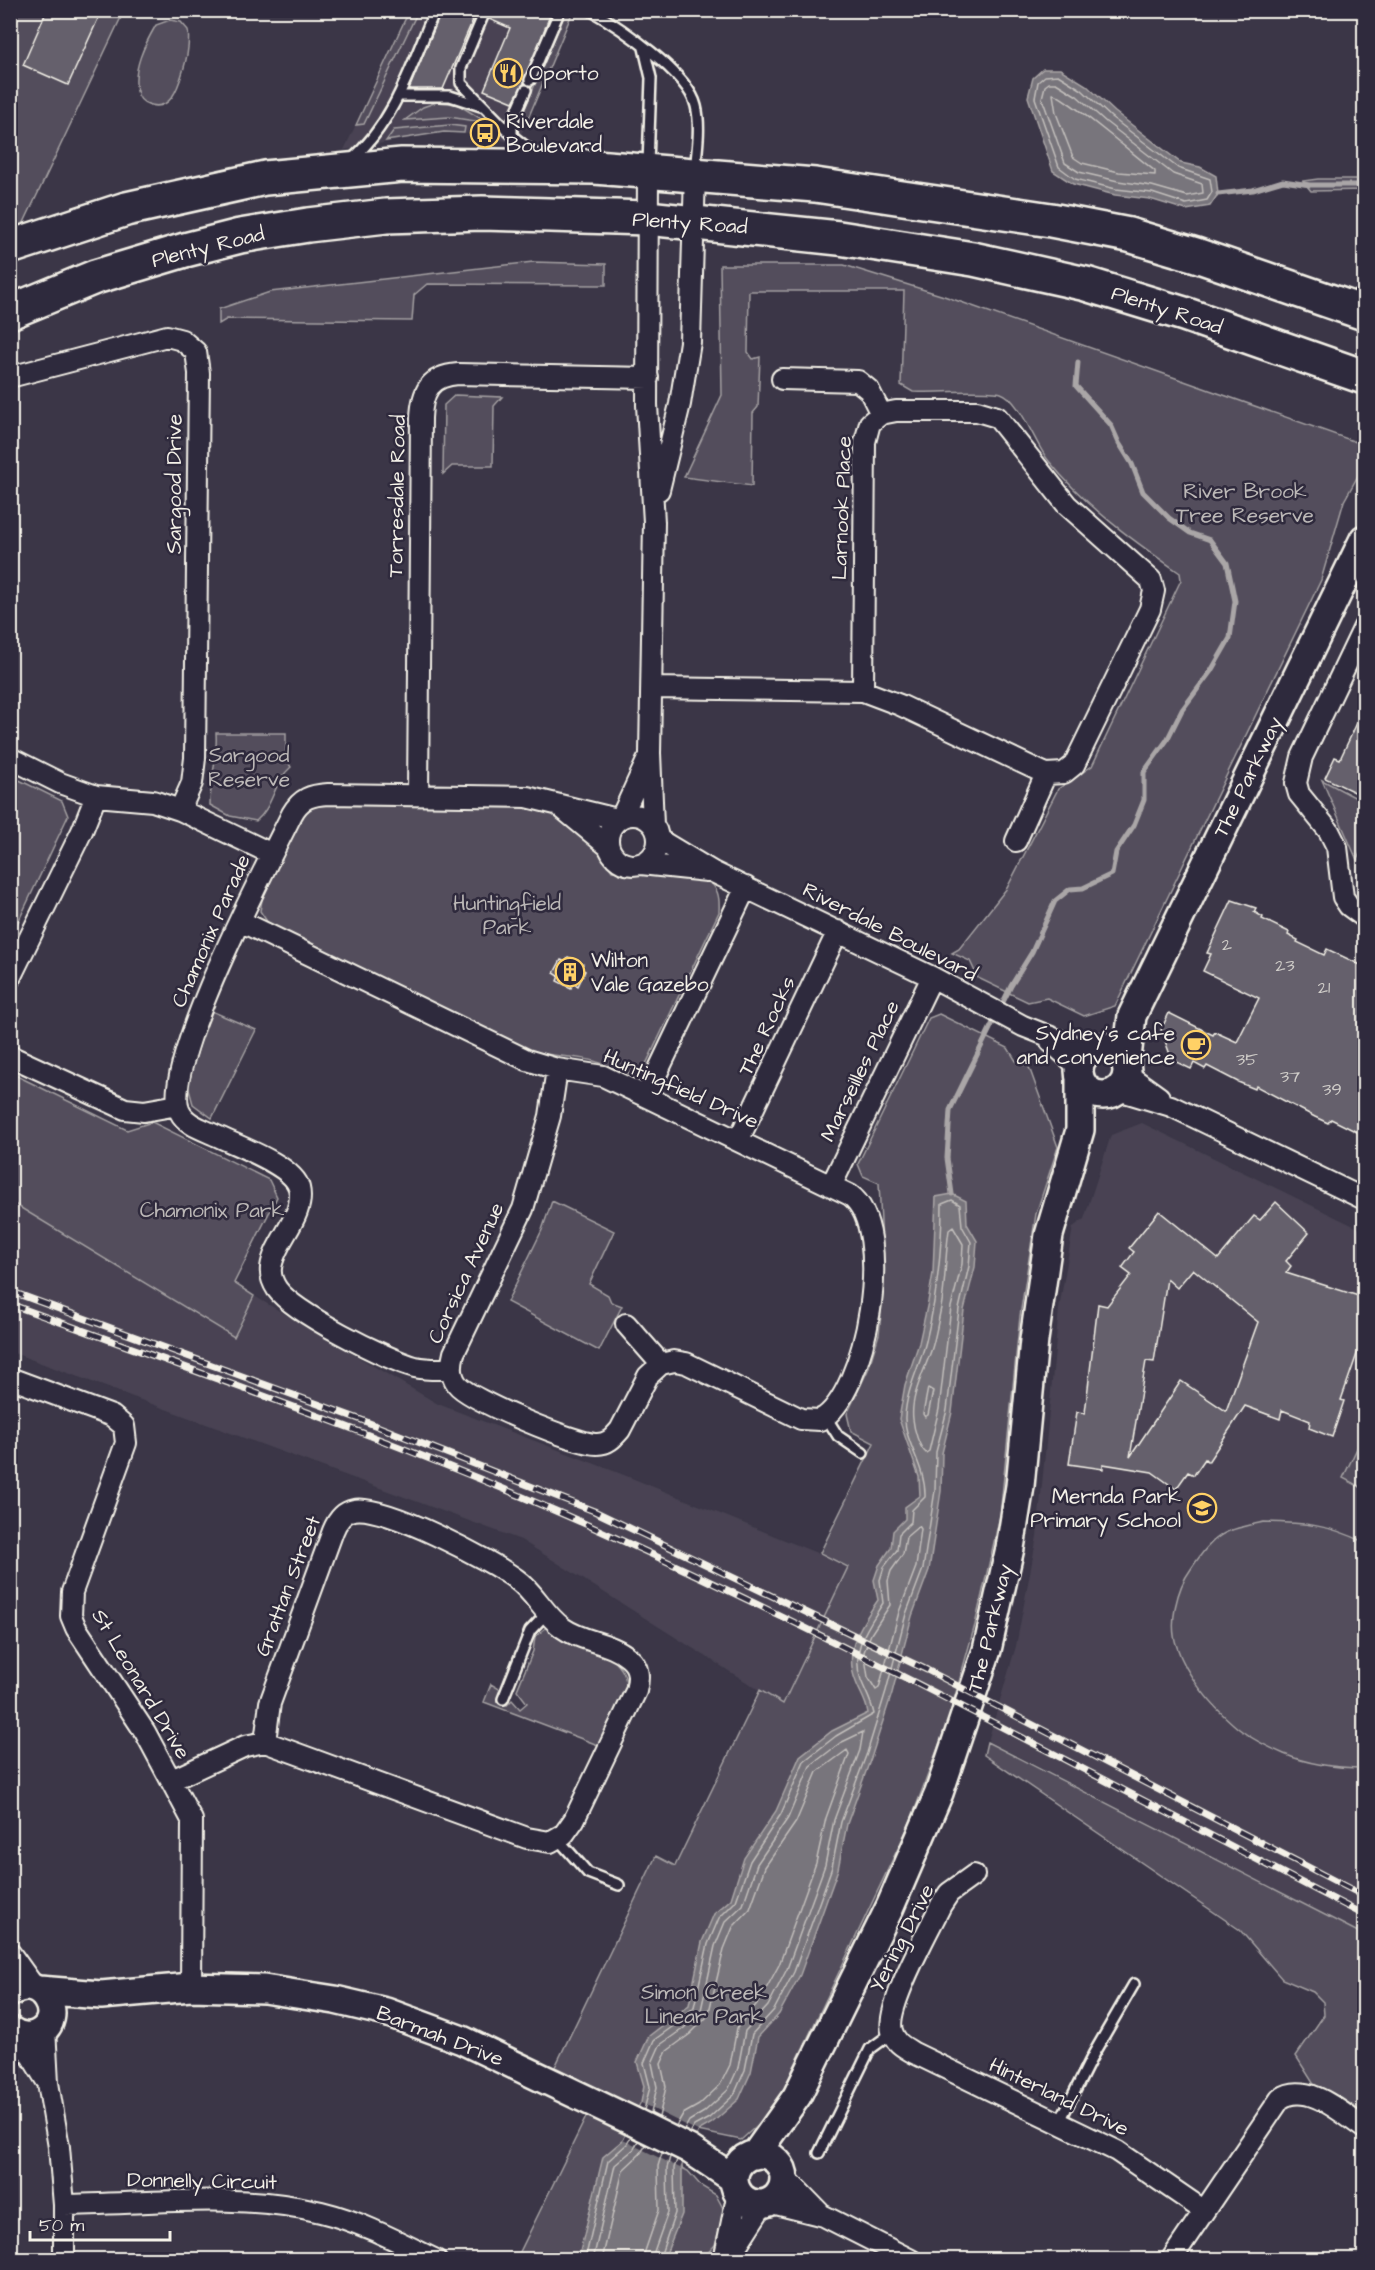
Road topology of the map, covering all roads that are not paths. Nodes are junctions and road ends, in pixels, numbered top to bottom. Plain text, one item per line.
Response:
1 (435, 10) edge
2 (560, 10) edge
3 (590, 10) edge
4 (483, 16) dead end
5 (644, 48) junction
6 (530, 80) dead end
7 (526, 90) dead end
8 (398, 96) junction
9 (489, 112) junction
10 (512, 135) junction
11 (557, 166) junction
12 (340, 169) junction
13 (648, 172) junction
14 (695, 174) junction
15 (647, 218) junction
16 (693, 224) junction
17 (10, 248) edge
18 (10, 312) edge
19 (1365, 313) edge
20 (10, 377) edge
21 (1365, 377) edge
22 (648, 378) junction
23 (782, 379) dead end
24 (881, 414) junction
25 (654, 522) junction
26 (1365, 539) edge
27 (1365, 627) edge
28 (652, 688) junction
29 (862, 691) junction
30 (650, 753) junction
31 (10, 758) edge
32 (1046, 774) junction
33 (418, 795) junction
34 (96, 796) junction
35 (558, 804) junction
36 (180, 810) junction
37 (619, 819) junction
38 (656, 832) junction
39 (1016, 841) dead end
40 (608, 846) junction
41 (272, 854) junction
42 (641, 864) junction
43 (713, 872) junction
44 (746, 887) junction
45 (1365, 917) edge
46 (240, 921) junction
47 (838, 931) junction
48 (932, 977) junction
49 (10, 978) edge
50 (1132, 1016) junction
51 (10, 1056) edge
52 (1086, 1061) junction
53 (557, 1069) junction
54 (1120, 1081) junction
55 (646, 1096) junction
56 (178, 1105) junction
57 (1080, 1130) junction
58 (738, 1141) junction
59 (831, 1186) junction
60 (1365, 1199) edge
61 (626, 1324) dead end
62 (661, 1364) junction
63 (451, 1369) junction
64 (10, 1378) edge
65 (826, 1417) junction
66 (863, 1453) dead end
67 (547, 1614) junction
68 (503, 1700) dead end
69 (265, 1742) junction
70 (172, 1780) junction
71 (558, 1839) junction
72 (974, 1875) dead end
73 (619, 1885) dead end
74 (10, 1953) edge
75 (1134, 1984) dead end
76 (191, 1987) junction
77 (28, 1990) edge
78 (102, 1995) junction
79 (47, 2026) junction
80 (13, 2033) edge
81 (892, 2033) junction
82 (48, 2083) junction
83 (797, 2096) junction
84 (1059, 2123) junction
85 (1365, 2128) edge
86 (689, 2149) junction
87 (819, 2153) dead end
88 (753, 2155) junction
89 (782, 2171) junction
90 (736, 2186) junction
91 (766, 2203) junction
92 (64, 2205) junction
93 (1203, 2210) junction
94 (824, 2216) junction
95 (64, 2259) edge
96 (436, 2259) edge
97 (726, 2259) edge
98 (911, 2259) edge
99 (1171, 2259) edge

1 - 8 lane
2 - 6 lane
3 - 5 lane
4 - 9 lane
5 - 13 lane
5 - 14 lane
7 - 10 lane
8 - 9 lane
8 - 12 lane
9 - 10 lane
10 - 11 lane
11 - 12 highway
11 - 13 highway
12 - 17 highway
13 - 14 highway
13 - 15 street
14 - 16 street
14 - 19 highway
15 - 16 highway, Plenty Road
15 - 18 highway, Plenty Road
15 - 22 street
16 - 21 highway, Plenty Road
16 - 25 street
20 - 36 street, Sargood Drive
22 - 25 street
22 - 33 street, Torresdale Road
23 - 24 street
24 - 29 street, Larnook Place
24 - 32 street
25 - 28 street
26 - 50 street, The Parkway
27 - 45 street
28 - 29 street
28 - 30 street
29 - 32 street
30 - 37 street
30 - 38 street
31 - 34 street
32 - 39 street
33 - 35 street, Chamonix Parade
33 - 41 street, Chamonix Parade
34 - 36 street
34 - 49 street
35 - 37 street, Chamonix Parade
35 - 40 street, Chamonix Parade
36 - 41 street
37 - 38 street
37 - 40 street
38 - 42 street
38 - 43 street, Riverdale Boulevard
40 - 42 street
41 - 46 street, Chamonix Parade
42 - 43 street, Riverdale Boulevard
43 - 44 street, Riverdale Boulevard
44 - 47 street, Riverdale Boulevard
44 - 55 street
46 - 53 street, Huntingfield Drive
46 - 56 street, Chamonix Parade
47 - 48 street, Riverdale Boulevard
47 - 58 street, The Rocks
48 - 52 street, Riverdale Boulevard
48 - 59 street, Marseilles Place
50 - 52 street, The Parkway
50 - 54 street, The Parkway
51 - 56 street
52 - 54 street
52 - 54 street
52 - 57 street, The Parkway
53 - 55 street, Huntingfield Drive
53 - 63 street, Corsica Avenue
54 - 57 street, The Parkway
54 - 60 street
55 - 58 street, Huntingfield Drive
56 - 63 street
57 - 83 street, The Parkway
58 - 59 street, Huntingfield Drive
59 - 65 street, Huntingfield Drive
61 - 62 street
62 - 63 street, Corsica Avenue
62 - 65 street
64 - 70 street, St Leonard Drive
65 - 66 lane
67 - 68 lane
67 - 69 street, Grattan Street
67 - 71 street, Grattan Street
69 - 70 street
69 - 71 street
70 - 76 street, St Leonard Drive
71 - 73 lane
72 - 81 street, Yering Drive
74 - 77 street
75 - 84 lane
76 - 78 street, Barmah Drive
76 - 86 street, Barmah Drive
77 - 78 street, Barmah Drive
77 - 79 street
78 - 79 street, Barmah Drive
79 - 80 street, Barmah Drive
79 - 82 street
80 - 82 street
81 - 84 street, Hinterland Drive
81 - 87 lane
82 - 92 street
83 - 88 street, The Parkway
83 - 89 street, The Parkway
84 - 93 street, Hinterland Drive
85 - 93 street
86 - 88 street, Barmah Drive
86 - 90 street, Barmah Drive
88 - 89 street
88 - 90 street
89 - 91 street
89 - 94 street
90 - 91 street
90 - 97 street
91 - 94 street
91 - 97 street
92 - 95 street
92 - 96 street, Donnelly Circuit
93 - 99 street
94 - 98 street

